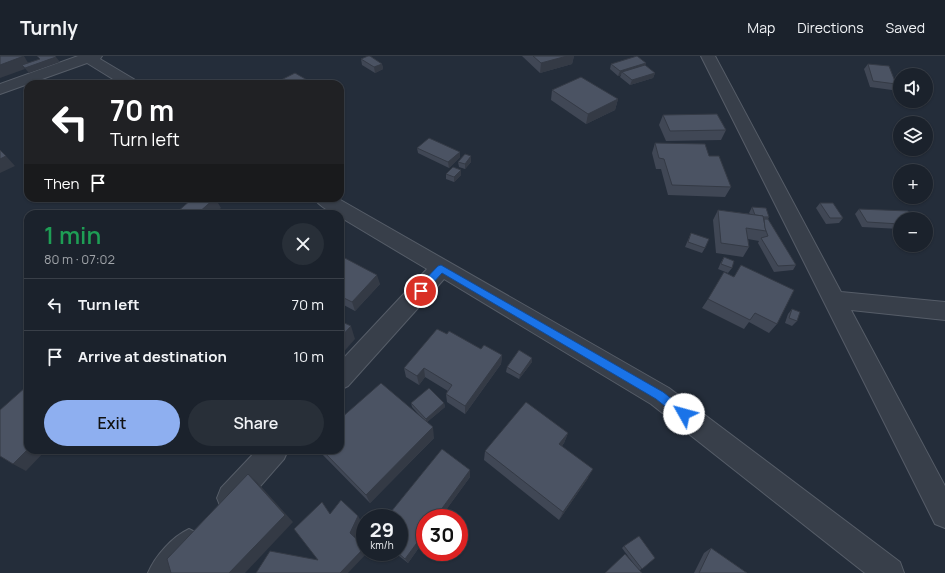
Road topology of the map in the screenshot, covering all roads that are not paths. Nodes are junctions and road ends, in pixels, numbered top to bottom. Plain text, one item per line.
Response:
1 (708, 56) edge
2 (90, 57) edge
3 (24, 80) edge
4 (25, 80) edge
5 (126, 80) edge
6 (0, 89) edge
7 (330, 202) edge
8 (343, 210) edge
9 (344, 210) edge
10 (441, 268) junction
11 (834, 300) junction
12 (945, 311) edge
13 (344, 375) edge
14 (271, 454) edge
15 (945, 514) edge
16 (163, 573) edge
17 (888, 573) edge

1 - 11 street
2 - 4 street
2 - 5 street
3 - 6 street
7 - 8 street
9 - 10 street
10 - 13 street
10 - 17 street
11 - 12 street
11 - 15 street
14 - 16 street

